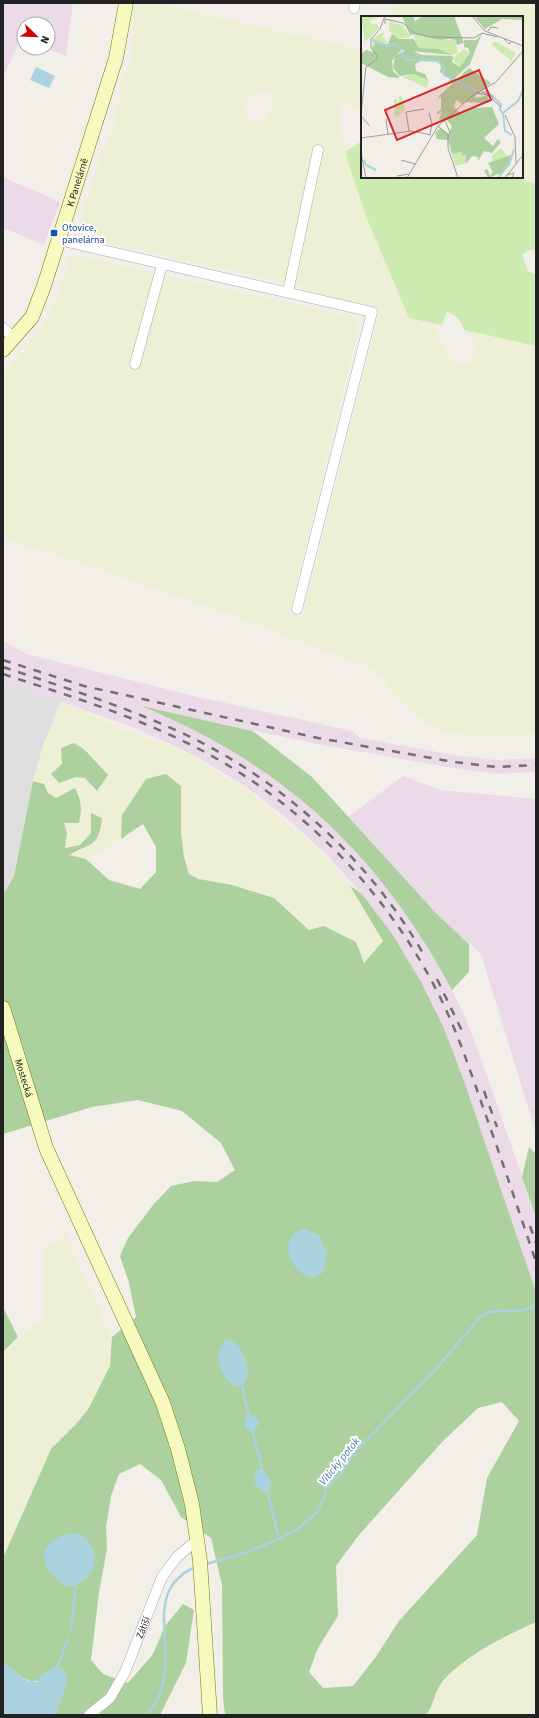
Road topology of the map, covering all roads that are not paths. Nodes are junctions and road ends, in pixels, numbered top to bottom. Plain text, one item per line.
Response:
1 (126, 3) edge
2 (318, 150) dead end
3 (59, 240) junction
4 (162, 265) junction
5 (288, 292) junction
6 (3, 328) edge
7 (14, 338) junction
8 (3, 350) edge
9 (135, 364) dead end
10 (298, 609) dead end
11 (3, 1008) edge
12 (197, 1540) junction
13 (89, 1715) edge
14 (210, 1715) edge

1 - 3 street, K Panelárně
2 - 5 street
3 - 4 street
3 - 7 street, K Panelárně
4 - 5 street
4 - 9 street
5 - 10 street
6 - 7 street
7 - 8 street, K Panelárně
11 - 12 street, Mostecká
12 - 13 street, Zátiší
12 - 14 street, Mostecká

